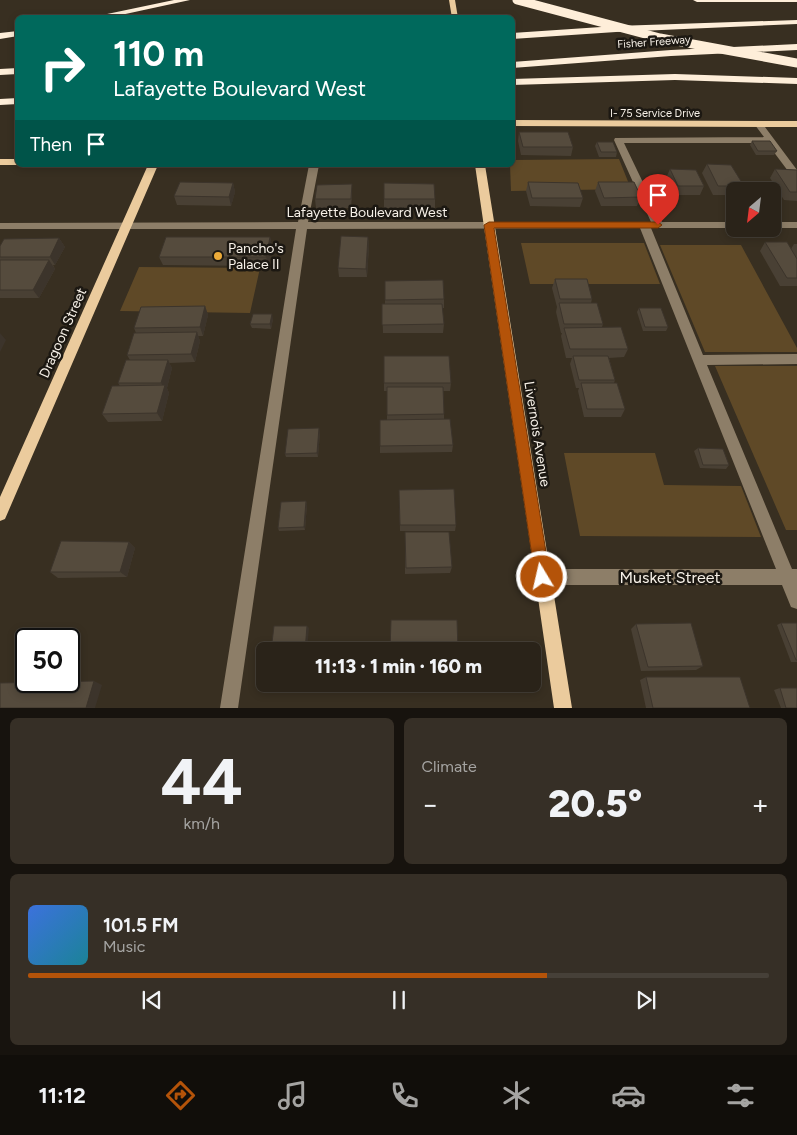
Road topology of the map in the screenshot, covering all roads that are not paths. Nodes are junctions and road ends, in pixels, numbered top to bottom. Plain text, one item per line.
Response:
1 (186, 0) edge
2 (452, 0) edge
3 (517, 0) edge
4 (697, 0) edge
5 (797, 0) edge
6 (108, 15) edge
7 (454, 15) edge
8 (797, 22) edge
9 (616, 29) junction
10 (515, 30) edge
11 (15, 33) edge
12 (515, 36) edge
13 (0, 38) edge
14 (15, 40) edge
15 (797, 48) edge
16 (797, 63) edge
17 (515, 64) edge
18 (15, 71) edge
19 (0, 72) edge
20 (797, 81) edge
21 (515, 82) edge
22 (15, 101) edge
23 (0, 102) edge
24 (515, 123) edge
25 (797, 124) edge
26 (759, 125) junction
27 (770, 140) junction
28 (0, 162) edge
29 (15, 162) edge
30 (152, 167) edge
31 (314, 167) edge
32 (480, 167) edge
33 (797, 177) edge
34 (489, 225) junction
35 (651, 225) junction
36 (726, 225) edge
37 (781, 225) edge
38 (797, 225) edge
39 (0, 226) edge
40 (126, 226) junction
41 (302, 226) junction
42 (797, 359) edge
43 (699, 360) junction
44 (0, 514) edge
45 (542, 577) junction
46 (792, 577) edge
47 (797, 601) edge
48 (229, 708) edge
49 (563, 708) edge

1 - 6 highway
2 - 7 main road
3 - 16 highway, bridge
4 - 5 highway
8 - 9 highway, Fisher Freeway
9 - 10 highway
9 - 12 highway, Fisher Freeway
11 - 13 highway
13 - 14 highway
15 - 17 highway, Fisher Freeway
18 - 19 highway
20 - 21 highway
22 - 23 highway
24 - 26 main road, I- 75 Service Drive
25 - 26 main road, I- 75 Service Drive
26 - 27 street
27 - 33 street
27 - 35 street
28 - 29 main road
30 - 40 main road, Dragoon Street
31 - 41 street
32 - 34 main road, Livernois Avenue
34 - 35 street, Lafayette Boulevard West
34 - 41 street, Lafayette Boulevard West
34 - 45 main road, Livernois Avenue
35 - 36 street, Lafayette Boulevard West
35 - 43 street
37 - 38 street
39 - 40 street, Lafayette Boulevard West
40 - 41 street, Lafayette Boulevard West
40 - 44 main road, Dragoon Street
41 - 48 street
42 - 43 street
43 - 46 street
45 - 46 street, Musket Street
45 - 49 main road, Livernois Avenue
46 - 47 street

